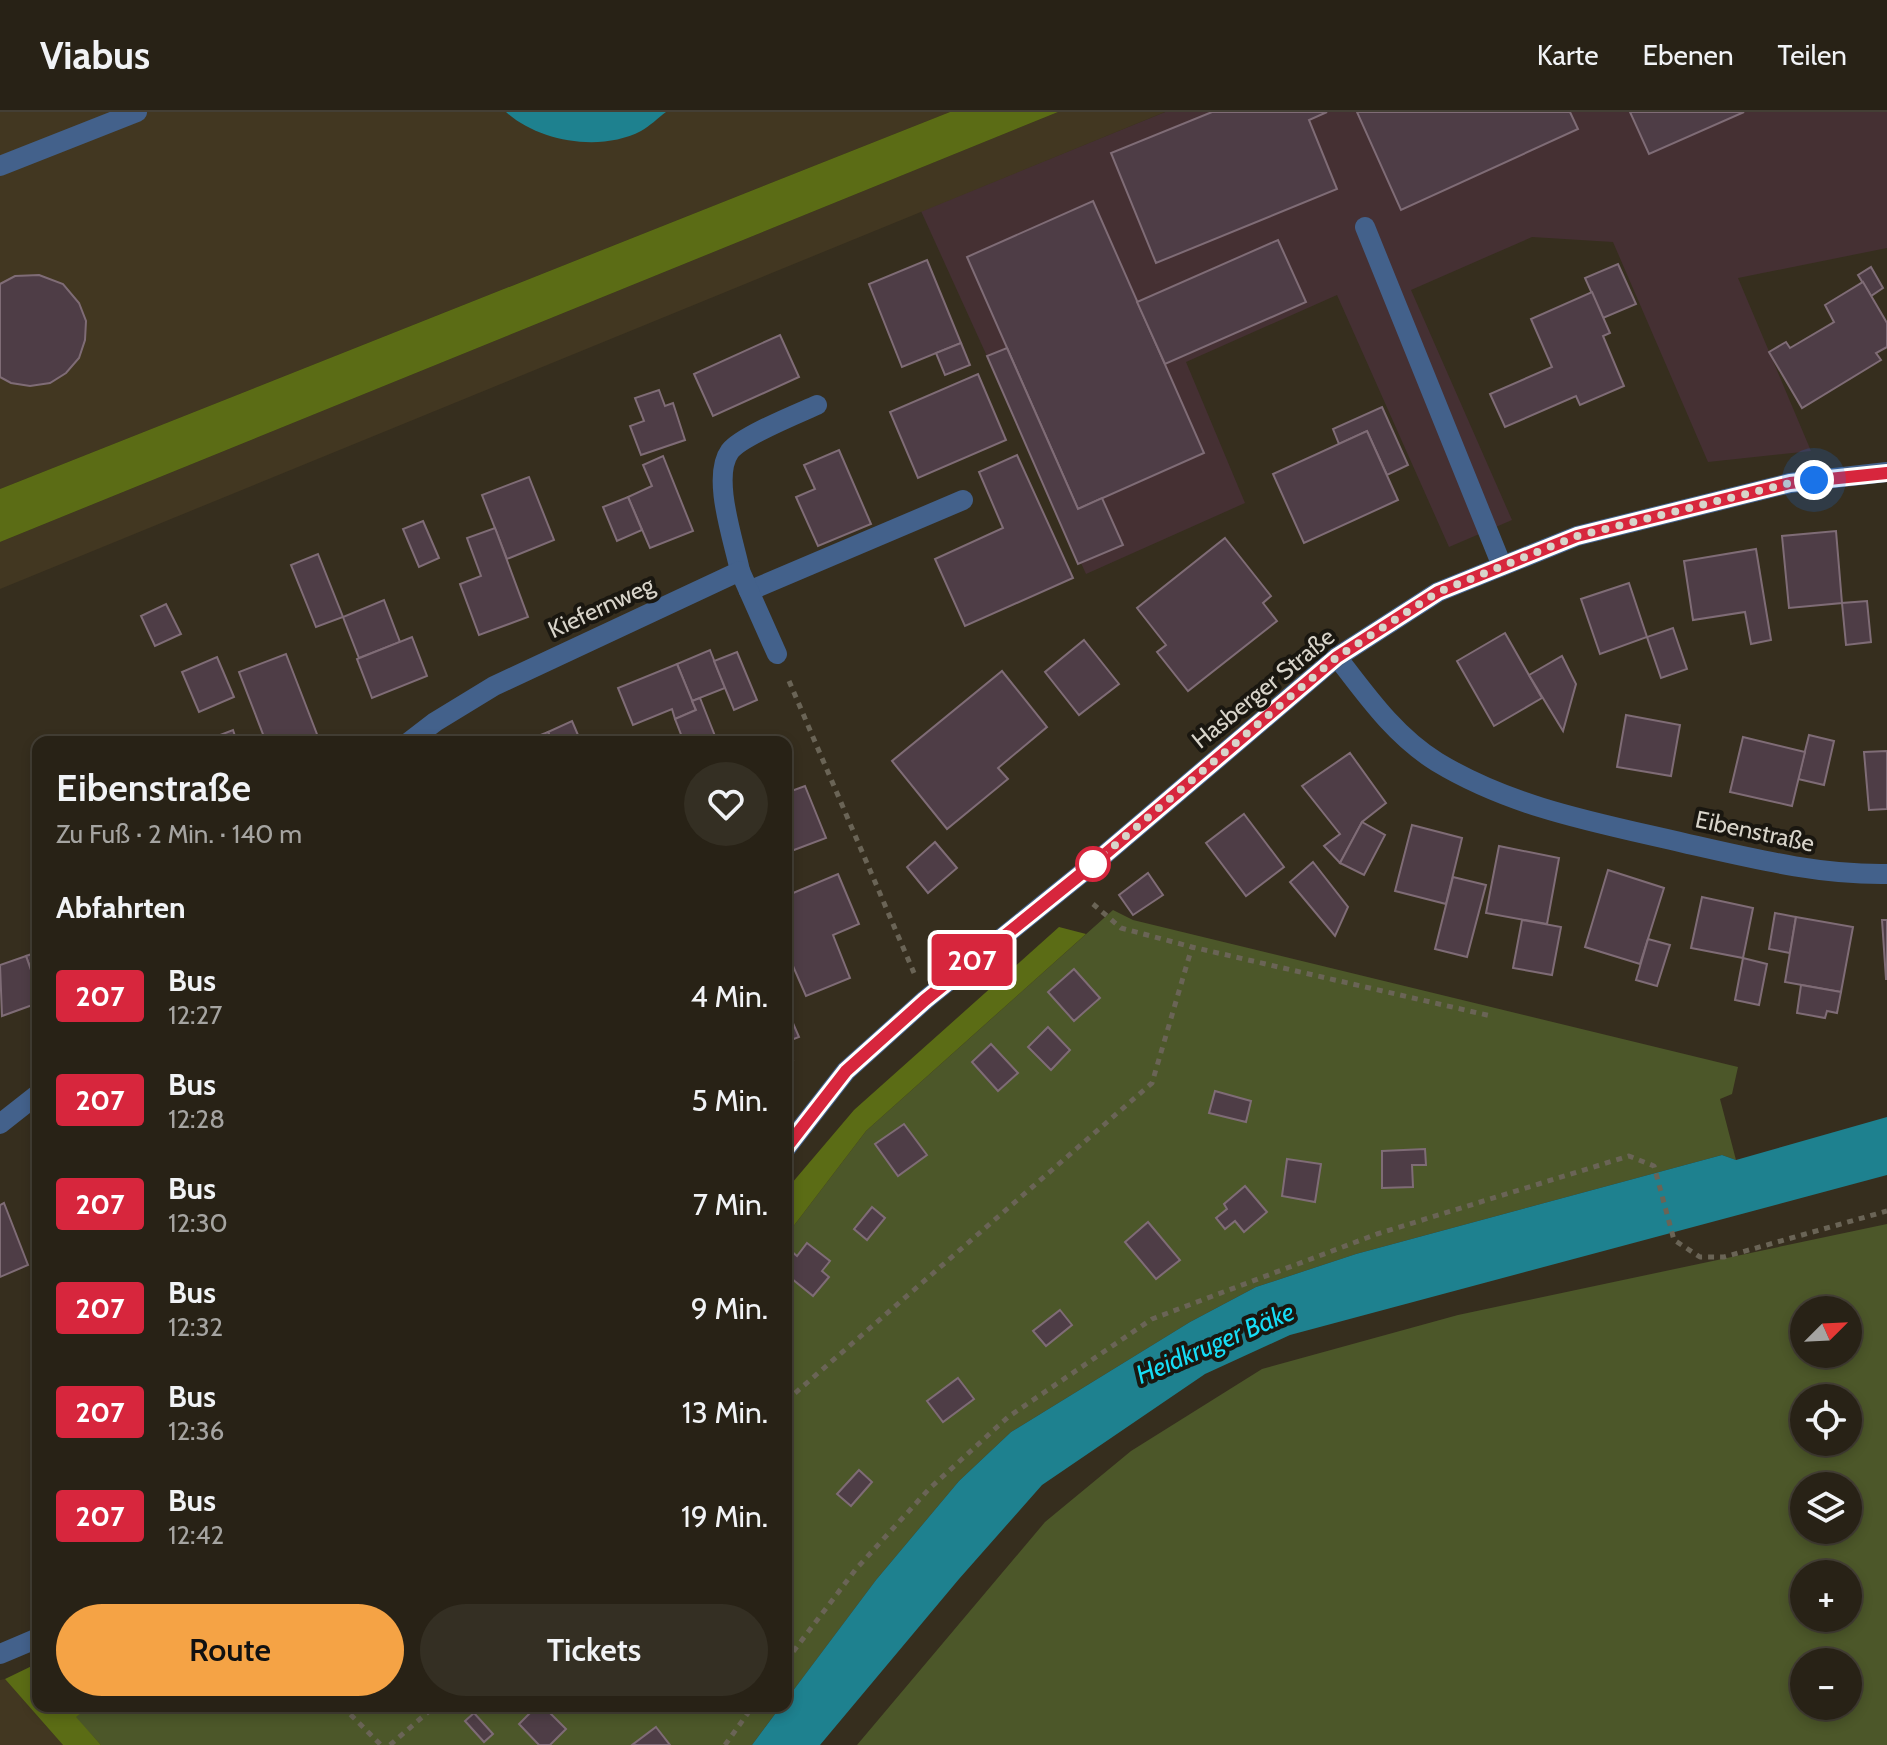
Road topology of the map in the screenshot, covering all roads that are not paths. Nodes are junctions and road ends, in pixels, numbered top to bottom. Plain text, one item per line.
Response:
1 (137, 112) edge
2 (0, 166) edge
3 (1365, 227) dead end
4 (817, 405) dead end
5 (1887, 472) edge
6 (963, 500) dead end
7 (1502, 566) junction
8 (740, 571) junction
9 (749, 591) junction
10 (777, 654) road end
11 (1337, 657) junction
12 (417, 736) edge
13 (1887, 874) edge
14 (32, 1099) edge
15 (0, 1124) edge
16 (792, 1140) edge
17 (32, 1641) edge
18 (0, 1654) edge

1 - 2 street
3 - 7 street
4 - 8 street
5 - 7 street, Hasberger Straße
6 - 9 street
7 - 11 street, Hasberger Straße
8 - 9 street
8 - 12 street, Kiefernweg
9 - 10 street
11 - 13 street, Eibenstraße
11 - 16 street, Hasberger Straße
14 - 15 street
17 - 18 street

